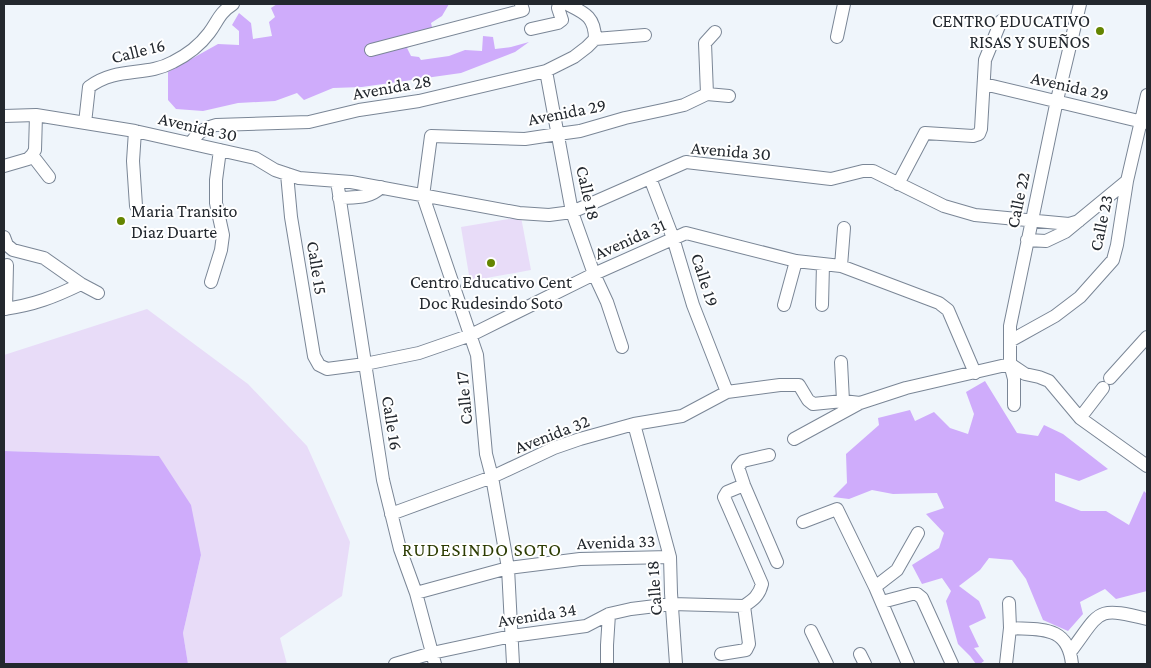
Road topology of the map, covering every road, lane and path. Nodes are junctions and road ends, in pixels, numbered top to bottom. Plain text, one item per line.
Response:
1 (233, 4) edge
2 (521, 4) edge
3 (559, 4) edge
4 (567, 4) edge
5 (844, 4) edge
6 (1080, 4) edge
7 (1001, 22) dead end
8 (531, 29) dead end
9 (715, 32) dead end
10 (644, 35) dead end
11 (838, 37) dead end
12 (595, 39) junction
13 (371, 50) dead end
14 (546, 71) junction
15 (984, 84) junction
16 (707, 94) junction
17 (1147, 94) edge
18 (729, 96) dead end
19 (1057, 100) junction
20 (36, 115) junction
21 (4, 116) edge
22 (1144, 122) edge
23 (86, 123) junction
24 (135, 131) junction
25 (558, 134) junction
26 (431, 136) joint
27 (191, 143) junction
28 (220, 150) junction
29 (32, 155) junction
30 (4, 166) edge
31 (287, 174) junction
32 (49, 177) dead end
33 (650, 178) junction
34 (336, 182) junction
35 (1127, 182) junction
36 (898, 184) junction
37 (381, 187) junction
38 (423, 196) junction
39 (339, 198) junction
40 (136, 206) dead end
41 (572, 212) junction
42 (1032, 220) junction
43 (1079, 221) junction
44 (844, 228) dead end
45 (673, 238) junction
46 (1028, 240) junction
47 (6, 241) edge
48 (796, 261) junction
49 (823, 264) junction
50 (7, 265) dead end
51 (840, 266) junction
52 (594, 274) junction
53 (211, 282) dead end
54 (81, 284) junction
55 (98, 293) dead end
56 (784, 305) dead end
57 (822, 305) dead end
58 (5, 309) edge
59 (471, 335) junction
60 (1147, 337) edge
61 (1010, 341) junction
62 (622, 348) dead end
63 (842, 362) dead end
64 (365, 364) junction
65 (1010, 364) junction
66 (319, 365) joint
67 (976, 372) junction
68 (727, 392) junction
69 (843, 401) junction
70 (860, 403) junction
71 (1014, 405) dead end
72 (1080, 418) junction
73 (634, 424) junction
74 (794, 439) dead end
75 (770, 455) dead end
76 (1147, 466) edge
77 (492, 477) junction
78 (744, 486) junction
79 (391, 514) junction
80 (803, 522) dead end
81 (918, 533) dead end
82 (670, 557) junction
83 (778, 562) dead end
84 (508, 568) junction
85 (875, 587) junction
86 (416, 593) junction
87 (882, 602) junction
88 (1009, 602) dead end
89 (672, 604) junction
90 (744, 606) junction
91 (610, 614) junction
92 (1147, 619) edge
93 (1010, 628) junction
94 (811, 631) dead end
95 (512, 636) junction
96 (721, 654) dead end
97 (1072, 658) edge
98 (434, 659) edge
99 (395, 664) edge
100 (513, 664) edge
101 (607, 664) edge
102 (676, 664) edge
103 (827, 664) edge
104 (908, 664) edge
105 (952, 664) edge
106 (1006, 664) edge

1 - 23 street, Calle 16
2 - 13 street
3 - 8 street
4 - 12 street
5 - 11 street
6 - 19 street, Calle 22
7 - 15 street
9 - 16 street
10 - 12 street
12 - 14 street, Avenida 28
14 - 25 street, Calle 18
14 - 27 street, Avenida 28
15 - 19 street, Avenida 29
15 - 36 street
16 - 18 street
16 - 25 street, Avenida 29
17 - 22 street, Calle 23
19 - 22 street, Avenida 29
19 - 42 street, Calle 22
20 - 21 street, Avenida 30
20 - 23 street, Avenida 30
20 - 29 street
22 - 35 street, Calle 23
23 - 24 street, Avenida 30
24 - 27 street, Avenida 30
24 - 40 street
25 - 26 street, Avenida 29
25 - 41 street, Calle 18
26 - 38 street, Calle 17
27 - 28 street, Avenida 30
28 - 31 street, Avenida 30
28 - 53 street
29 - 30 street
29 - 32 street
31 - 34 street, Avenida 30
31 - 66 street, Calle 15
33 - 36 street, Avenida 30
33 - 41 street, Avenida 30
33 - 45 street, Calle 19
34 - 37 street, Avenida 30
34 - 39 street, Calle 16
35 - 43 street
35 - 61 street, Calle 23
36 - 42 street, Avenida 30
37 - 38 street, Avenida 30
37 - 39 street
38 - 41 street, Avenida 30
38 - 59 street, Calle 17
39 - 64 street, Calle 16
41 - 52 street, Calle 18
42 - 43 street, Avenida 30
42 - 46 street, Calle 22
43 - 46 street
44 - 51 street
45 - 48 street, Avenida 31
45 - 52 street, Avenida 31
45 - 68 street, Calle 19
46 - 61 street, Calle 22
47 - 54 street
48 - 49 street, Avenida 31
48 - 56 street
49 - 51 street, Avenida 31
49 - 57 street
50 - 58 street
51 - 67 street, Avenida 31
52 - 59 street, Avenida 31
52 - 62 street, Calle 18
54 - 55 street
54 - 58 street
59 - 64 street, Avenida 31
59 - 77 street, Calle 17
60 - 72 street
61 - 65 street, Calle 22
63 - 69 street
64 - 66 street, Avenida 31
64 - 79 street, Calle 16
65 - 67 street
65 - 71 street, Calle 22
65 - 72 street
67 - 70 street
68 - 69 street
68 - 73 street, Avenida 32
69 - 70 street
70 - 74 street
72 - 76 street
73 - 77 street, Avenida 32
73 - 82 street, Calle 18
75 - 78 street
77 - 79 street, Avenida 32
77 - 84 street, Calle 17
78 - 83 street
78 - 90 street
79 - 86 street, Calle 16
80 - 85 street
81 - 85 street
82 - 84 street, Avenida 33
82 - 89 street, Calle 18
84 - 86 street, Avenida 33
84 - 95 street, Calle 17
85 - 87 street
86 - 98 street, Calle 16
87 - 104 street
87 - 105 street
88 - 93 street
89 - 90 street, Avenida 34
89 - 91 street, Avenida 34
89 - 102 street, Calle 18
90 - 96 street
91 - 95 street, Avenida 34
91 - 101 street
92 - 97 street
93 - 97 street
93 - 106 street
94 - 103 street
95 - 98 street, Avenida 34
95 - 100 street, Calle 17
98 - 99 street, Avenida 34

